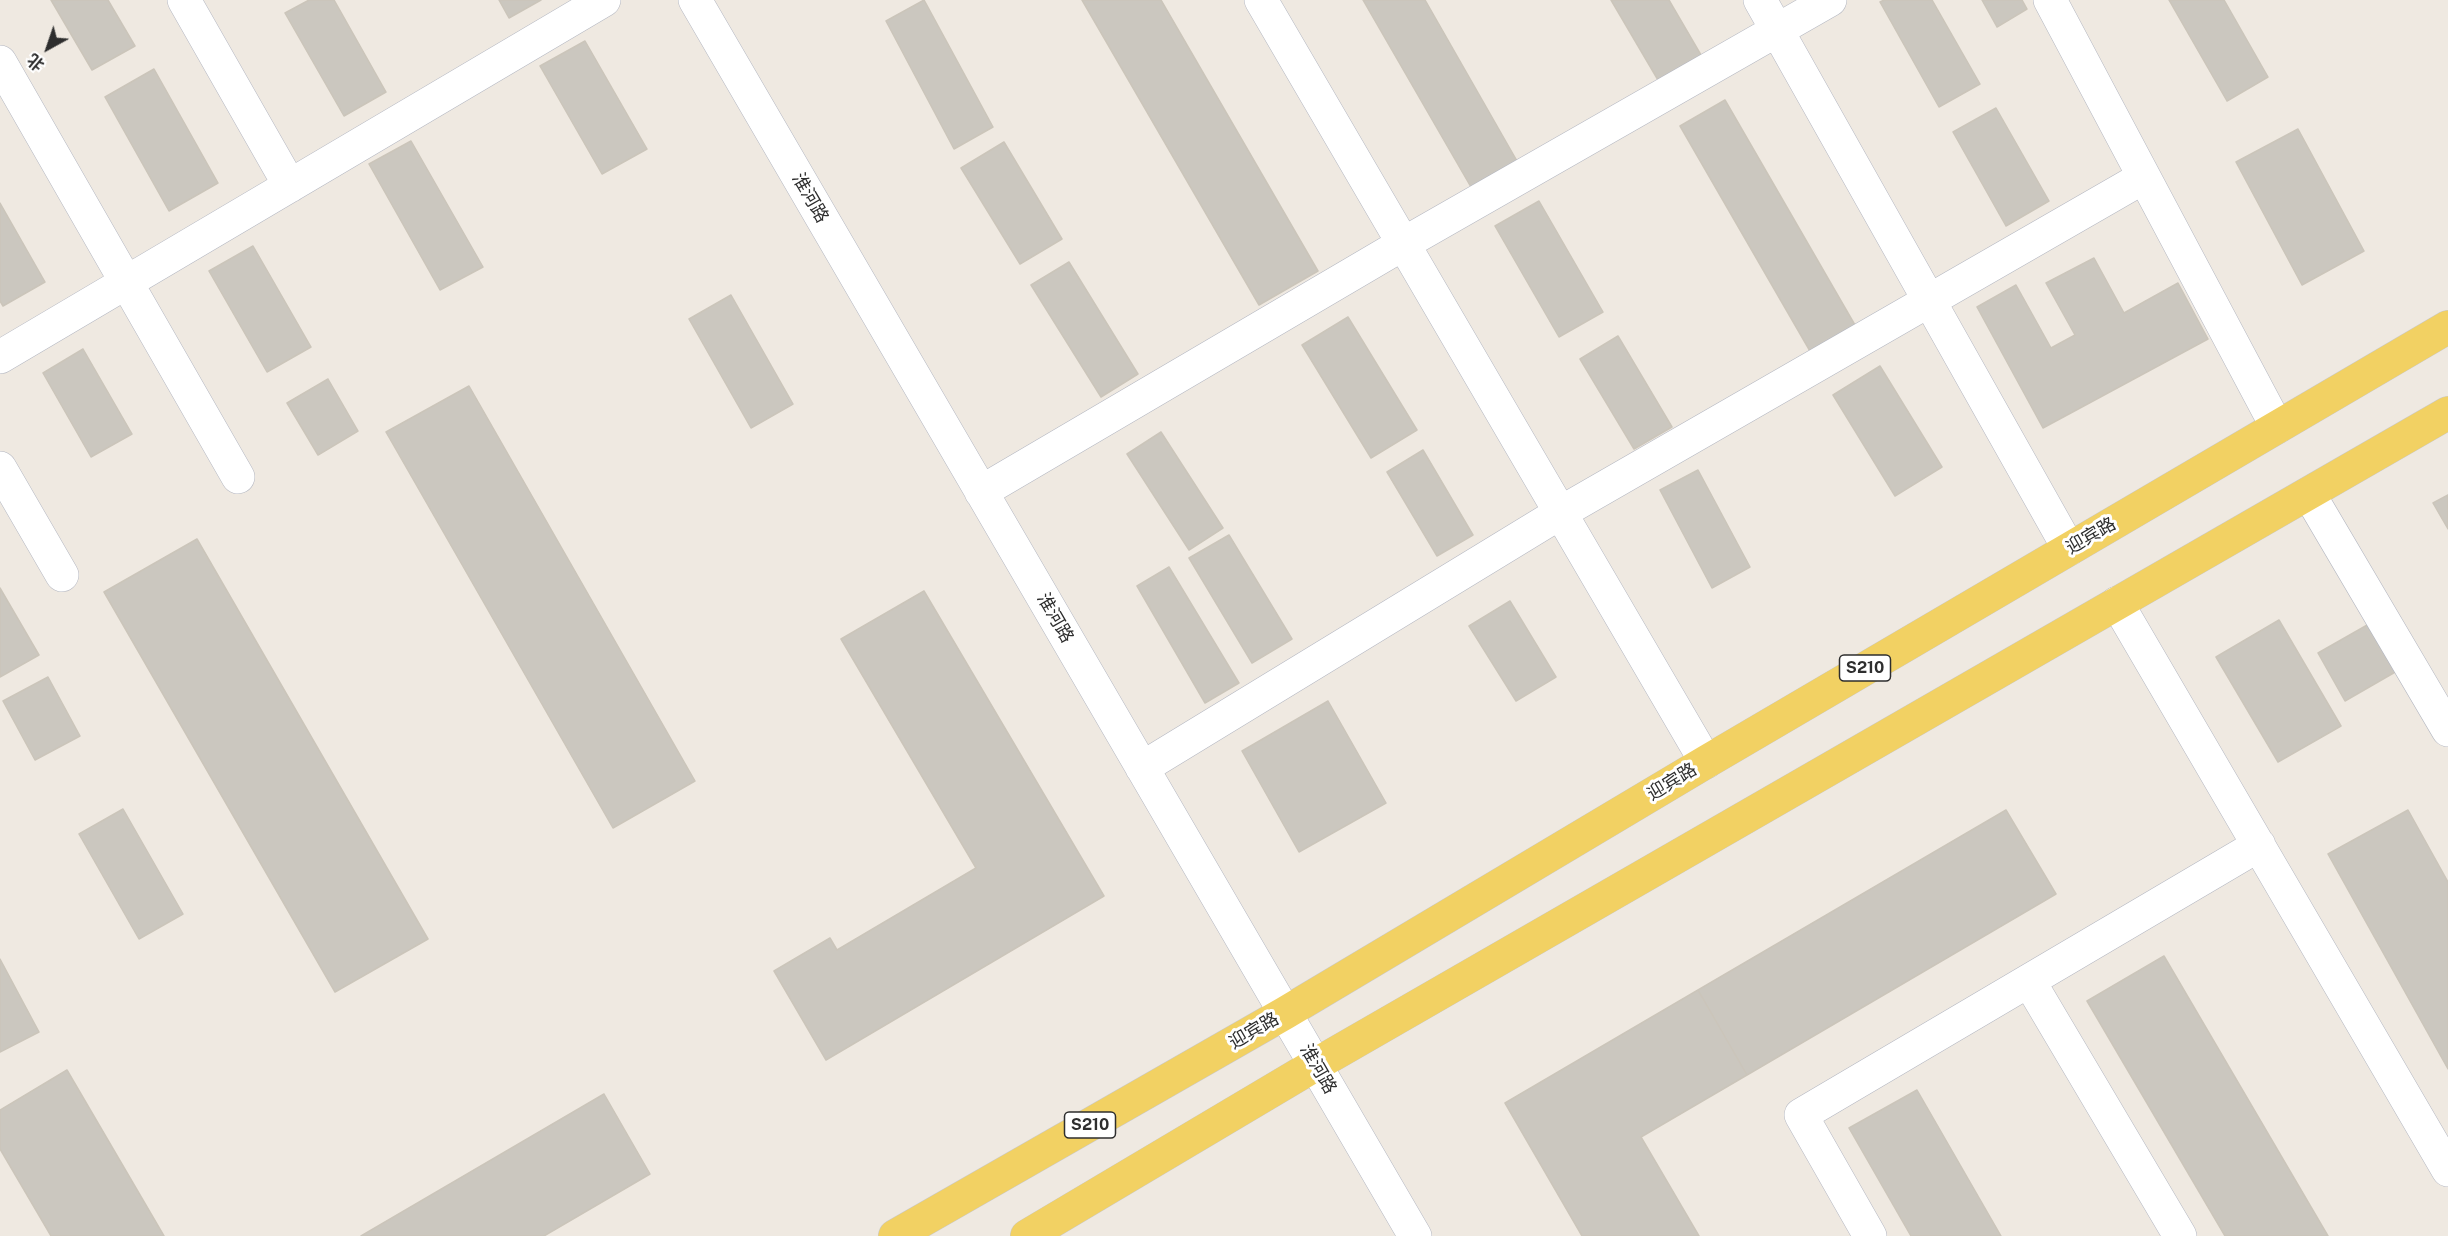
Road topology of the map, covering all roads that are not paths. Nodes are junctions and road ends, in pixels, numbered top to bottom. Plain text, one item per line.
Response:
1 (184, 0) edge
2 (603, 0) edge
3 (694, 0) edge
4 (1261, 0) edge
5 (1760, 0) edge
6 (1830, 0) edge
7 (2050, 0) edge
8 (1778, 31) junction
9 (0, 62) edge
10 (2144, 177) junction
11 (290, 186) junction
12 (1403, 244) junction
13 (126, 283) junction
14 (1930, 302) junction
15 (2448, 327) edge
16 (0, 357) edge
17 (2448, 413) edge
18 (2277, 427) junction
19 (0, 468) edge
20 (238, 477) dead end
21 (981, 492) junction
22 (2310, 494) junction
23 (1560, 513) junction
24 (2069, 549) junction
25 (62, 575) dead end
26 (2117, 603) junction
27 (2448, 730) edge
28 (1706, 762) junction
29 (1142, 768) junction
30 (2259, 845) junction
31 (2029, 981) junction
32 (1285, 1013) junction
33 (1315, 1065) junction
34 (2448, 1170) edge
35 (895, 1236) edge
36 (1027, 1236) edge
37 (1415, 1236) edge
38 (1870, 1236) edge
39 (2180, 1236) edge

1 - 11 street
2 - 11 street
3 - 21 street, 淮河路
4 - 12 street
5 - 8 street
6 - 8 street
7 - 10 street
8 - 12 street
8 - 14 street
9 - 13 street
10 - 14 street
10 - 18 street
11 - 13 street
12 - 21 street
12 - 23 street
13 - 16 street
13 - 20 street
14 - 23 street
14 - 24 street
15 - 18 main road, 迎宾路 / S210
17 - 22 main road
18 - 24 main road, 迎宾路 / S210
19 - 25 street
21 - 29 street, 淮河路
22 - 26 main road
22 - 27 street
23 - 28 street
23 - 29 street
24 - 28 main road, 迎宾路 / S210
26 - 30 street
26 - 33 main road
28 - 32 main road, 迎宾路 / S210
29 - 32 street, 淮河路
30 - 31 street
30 - 34 street
31 - 38 street
31 - 39 street
32 - 33 street, 淮河路
32 - 35 main road, 迎宾路 / S210
33 - 36 main road
33 - 37 street, 淮河路

